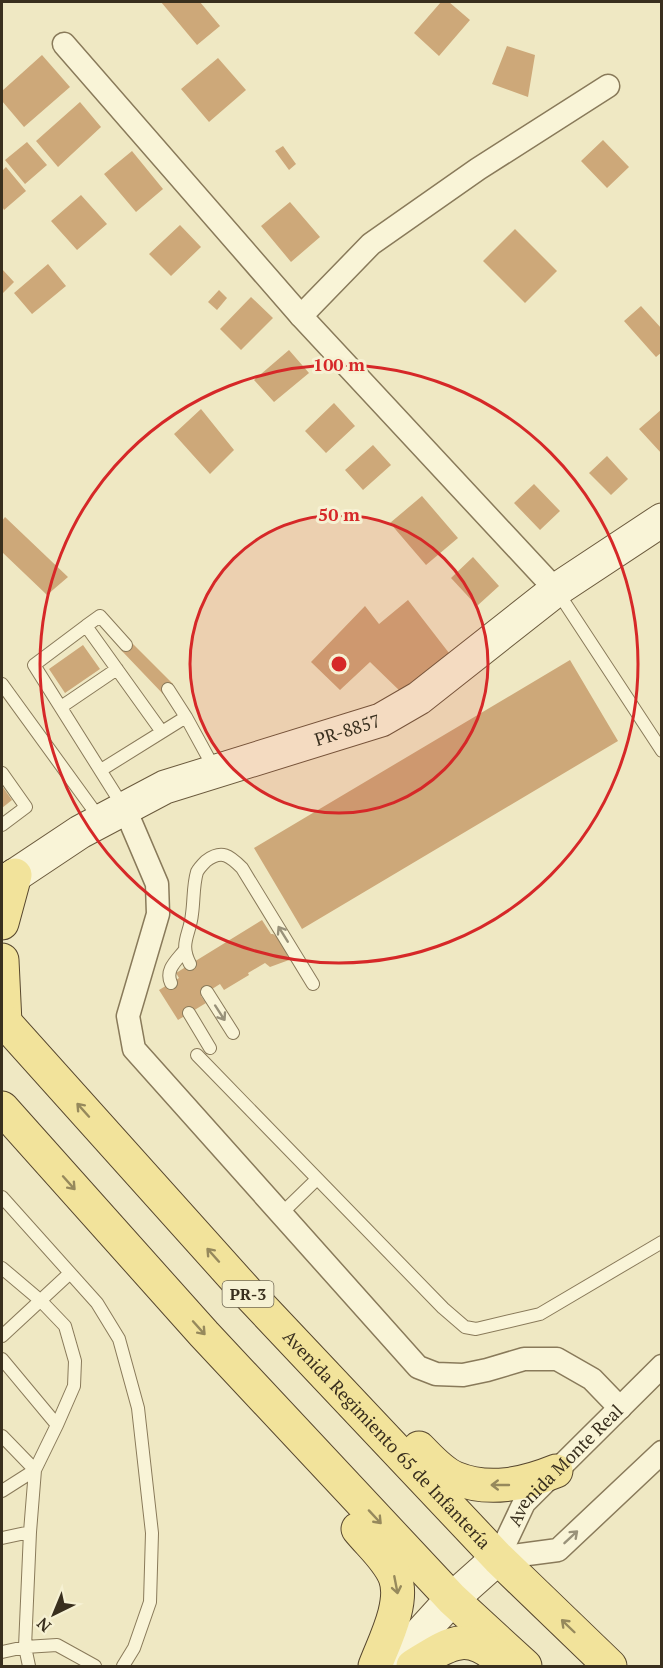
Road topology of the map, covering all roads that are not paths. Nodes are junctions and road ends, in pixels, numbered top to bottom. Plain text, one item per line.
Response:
1 (64, 44) dead end
2 (608, 86) dead end
3 (301, 316) junction
4 (662, 520) edge
5 (556, 590) junction
6 (86, 626) junction
7 (126, 645) dead end
8 (117, 669) junction
9 (2, 684) edge
10 (168, 689) dead end
11 (61, 707) junction
12 (186, 717) junction
13 (162, 732) junction
14 (662, 751) edge
15 (101, 770) junction
16 (216, 771) junction
17 (2, 772) edge
18 (113, 815) junction
19 (2, 825) edge
20 (8, 879) edge
21 (2, 924) edge
22 (184, 951) junction
23 (2, 960) edge
24 (190, 964) dead end
25 (171, 983) dead end
26 (313, 984) dead end
27 (207, 992) dead end
28 (189, 1013) dead end
29 (3, 1021) edge
30 (233, 1033) dead end
31 (210, 1048) dead end
32 (198, 1055) dead end
33 (2, 1108) edge
34 (317, 1179) junction
35 (2, 1197) edge
36 (281, 1214) junction
37 (662, 1242) edge
38 (2, 1268) edge
39 (70, 1273) junction
40 (40, 1301) junction
41 (2, 1336) edge
42 (2, 1359) edge
43 (662, 1366) edge
44 (620, 1408) junction
45 (282, 1417) junction
46 (367, 1419) junction
47 (57, 1425) junction
48 (2, 1436) edge
49 (662, 1452) edge
50 (35, 1470) junction
51 (556, 1471) junction
52 (2, 1491) edge
53 (30, 1532) junction
54 (2, 1538) edge
55 (498, 1558) junction
56 (452, 1599) junction
57 (25, 1647) junction
58 (2, 1652) edge
59 (29, 1666) edge
60 (95, 1666) edge
61 (123, 1666) edge
62 (375, 1666) edge
63 (391, 1666) edge
64 (413, 1666) edge
65 (506, 1666) edge
66 (525, 1666) edge
67 (610, 1666) edge

1 - 3 street
2 - 3 street
3 - 5 street
4 - 5 street, PR-8857
5 - 14 lane
5 - 16 street, PR-8857
6 - 7 lane
6 - 8 lane
6 - 11 lane
8 - 11 lane
8 - 13 lane
9 - 18 lane
10 - 12 lane
11 - 15 lane
12 - 13 lane
12 - 16 lane
13 - 15 lane
15 - 18 lane
16 - 18 street, PR-8857
17 - 19 lane
18 - 20 street, PR-8857
18 - 36 street
20 - 21 main road
22 - 24 lane
22 - 25 lane
26 -> 22 lane
23 - 29 main road
27 -> 30 lane
28 - 31 lane
46 -> 29 main road, Avenida Regimiento 65 de Infantería / PR-3
32 - 34 lane
33 -> 45 main road
34 - 36 lane
34 - 37 lane
35 - 39 lane
36 - 44 street
38 - 40 lane
39 - 40 lane
39 - 61 lane
40 - 41 lane
40 - 47 lane
42 - 47 lane
43 - 44 street, Avenida Monte Real
44 - 51 street, Avenida Monte Real
45 -> 56 main road
45 -> 62 main road
51 -> 46 main road
46 - 55 main road, Avenida Regimiento 65 de Infantería / PR-3
47 - 50 lane
48 - 50 lane
55 -> 49 street, Avenida Monte Real
50 - 52 lane
50 - 53 lane
51 - 55 street, Avenida Monte Real
53 - 54 lane
53 - 57 lane
55 - 56 street
67 -> 55 main road, Avenida Regimiento 65 de Infantería / PR-3
56 - 63 street
56 - 66 main road
57 - 58 lane
57 - 59 lane
57 - 60 lane
64 - 65 main road

